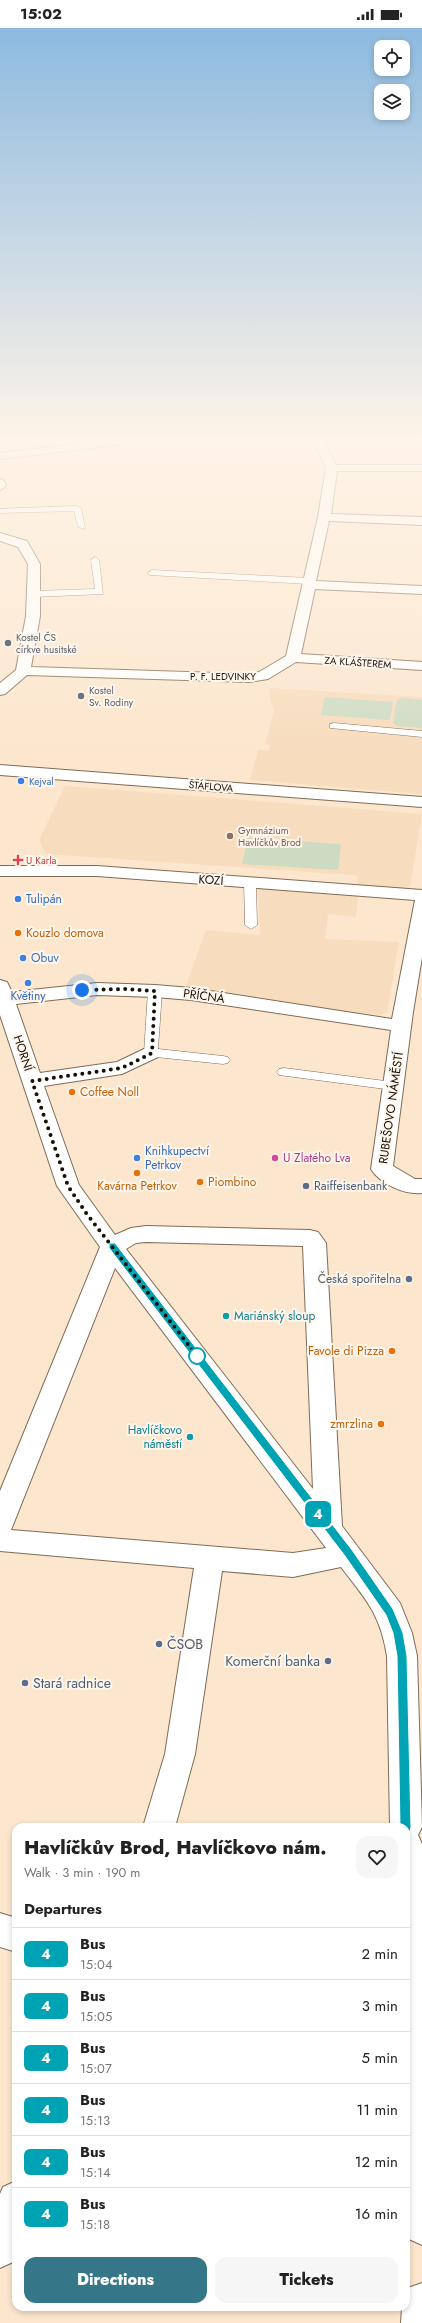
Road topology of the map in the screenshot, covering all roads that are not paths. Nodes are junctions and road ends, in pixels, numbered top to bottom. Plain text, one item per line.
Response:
1 (24, 546) edge
2 (317, 546) edge
3 (95, 560) dead end
4 (152, 573) dead end
5 (309, 583) junction
6 (422, 590) edge
7 (33, 594) junction
8 (293, 658) junction
9 (422, 666) edge
10 (23, 671) junction
11 (0, 691) edge
12 (334, 726) dead end
13 (422, 734) edge
14 (0, 770) edge
15 (422, 802) edge
16 (0, 871) edge
17 (250, 882) junction
18 (422, 895) edge
19 (422, 903) edge
20 (250, 925) dead end
21 (155, 991) junction
22 (3, 992) edge
23 (402, 1026) junction
24 (152, 1053) junction
25 (223, 1060) dead end
26 (284, 1072) dead end
27 (32, 1081) junction
28 (394, 1086) junction
29 (422, 1186) edge
30 (112, 1246) junction
31 (0, 1524) edge
32 (328, 1527) junction
33 (0, 1538) edge
34 (348, 1553) junction
35 (210, 1558) junction
36 (160, 1823) edge
37 (406, 1823) edge
38 (0, 1930) edge
39 (12, 1934) edge
40 (410, 1970) edge
41 (416, 2052) edge
42 (12, 2212) edge
43 (422, 2226) edge
44 (0, 2249) edge
45 (422, 2302) edge
46 (421, 2323) edge

1 - 7 street
2 - 5 street
3 - 7 lane
4 - 5 lane
5 - 6 street
5 - 8 street
7 - 10 street
8 - 9 street, ZA KLÁŠTEREM
8 - 10 street, P. F. LEDVINKY
10 - 11 street
12 - 13 lane
14 - 15 street, ŠTÁFLOVA
16 - 17 street, KOZÍ
17 - 18 street, KOZÍ
17 - 20 lane
19 - 23 street, RUBEŠOVO NÁMĚSTÍ
21 - 22 street, PŘÍČNÁ
21 - 23 street, PŘÍČNÁ
21 - 24 lane
22 - 27 street, HORNÍ
23 - 28 street, RUBEŠOVO NÁMĚSTÍ
24 - 25 lane
24 - 27 street
26 - 28 lane
27 - 30 street, HORNÍ
28 - 29 street, RUBEŠOVO NÁMĚSTÍ
30 - 31 street
30 - 32 street, HORNÍ
30 - 32 street
32 - 34 street, HORNÍ
33 - 35 street
34 - 35 street
34 - 37 street, HORNÍ
35 - 36 street
38 - 39 street
40 - 41 street
41 - 43 street
42 - 44 street
45 - 46 street

